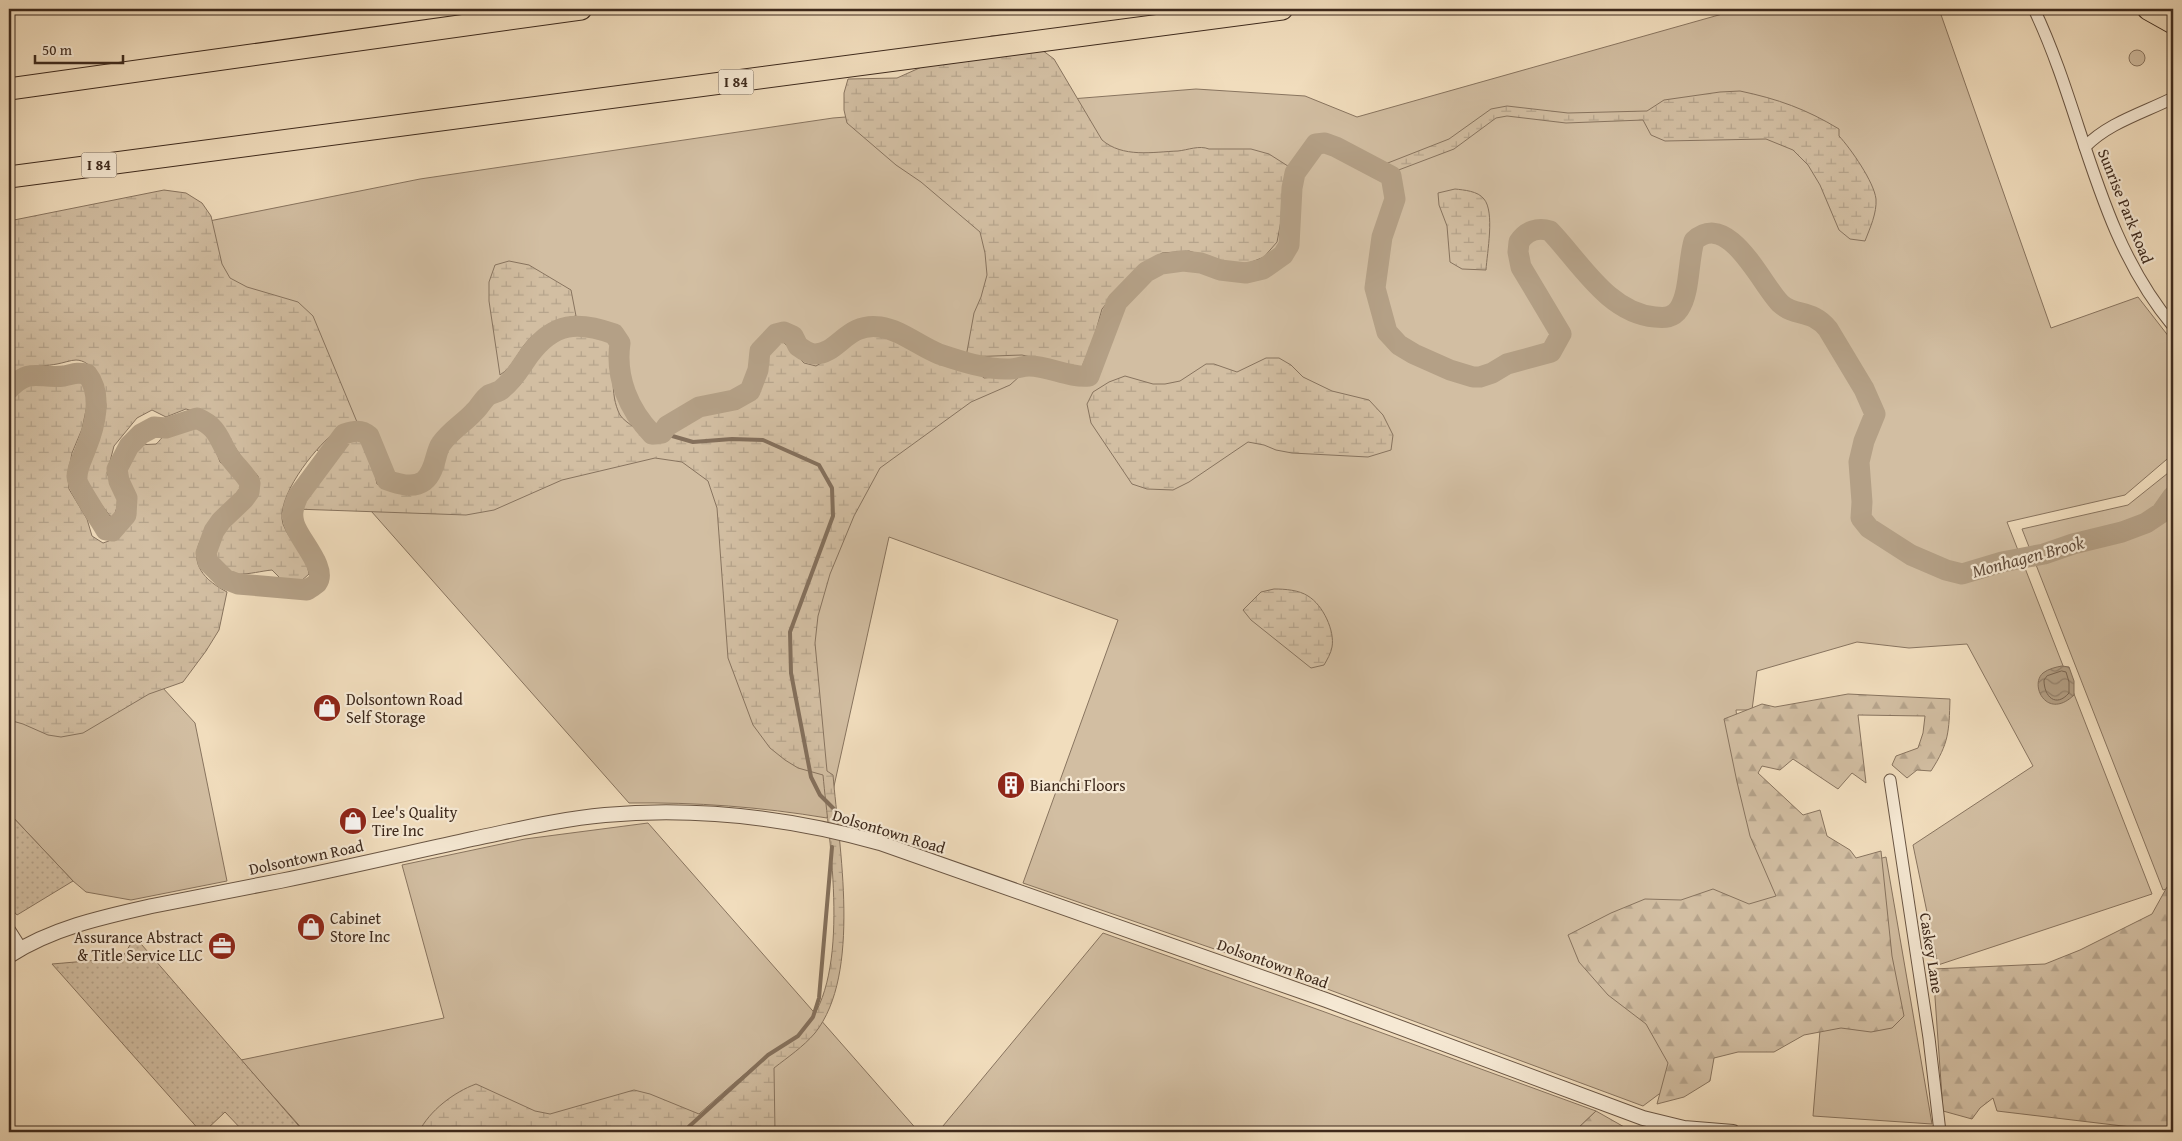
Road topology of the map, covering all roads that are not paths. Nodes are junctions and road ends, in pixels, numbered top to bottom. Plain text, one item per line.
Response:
1 (581, 9) edge
2 (1282, 9) edge
3 (2034, 9) edge
4 (2148, 9) edge
5 (2173, 23) edge
6 (9, 89) edge
7 (2173, 98) edge
8 (2085, 147) junction
9 (9, 177) edge
10 (2173, 326) edge
11 (1890, 780) dead end
12 (9, 929) edge
13 (21, 948) junction
14 (9, 956) edge
15 (1734, 1132) edge
16 (1940, 1132) edge

1 - 6 highway
2 - 9 highway, I 84
3 - 8 street, Sunrise Park Road
4 - 5 highway
7 - 8 street, Sunrise Park Road
8 - 10 street, Sunrise Park Road
11 - 16 street, Caskey Lane
12 - 13 street
13 - 14 street, Dolsontown Road
13 - 15 street, Dolsontown Road

